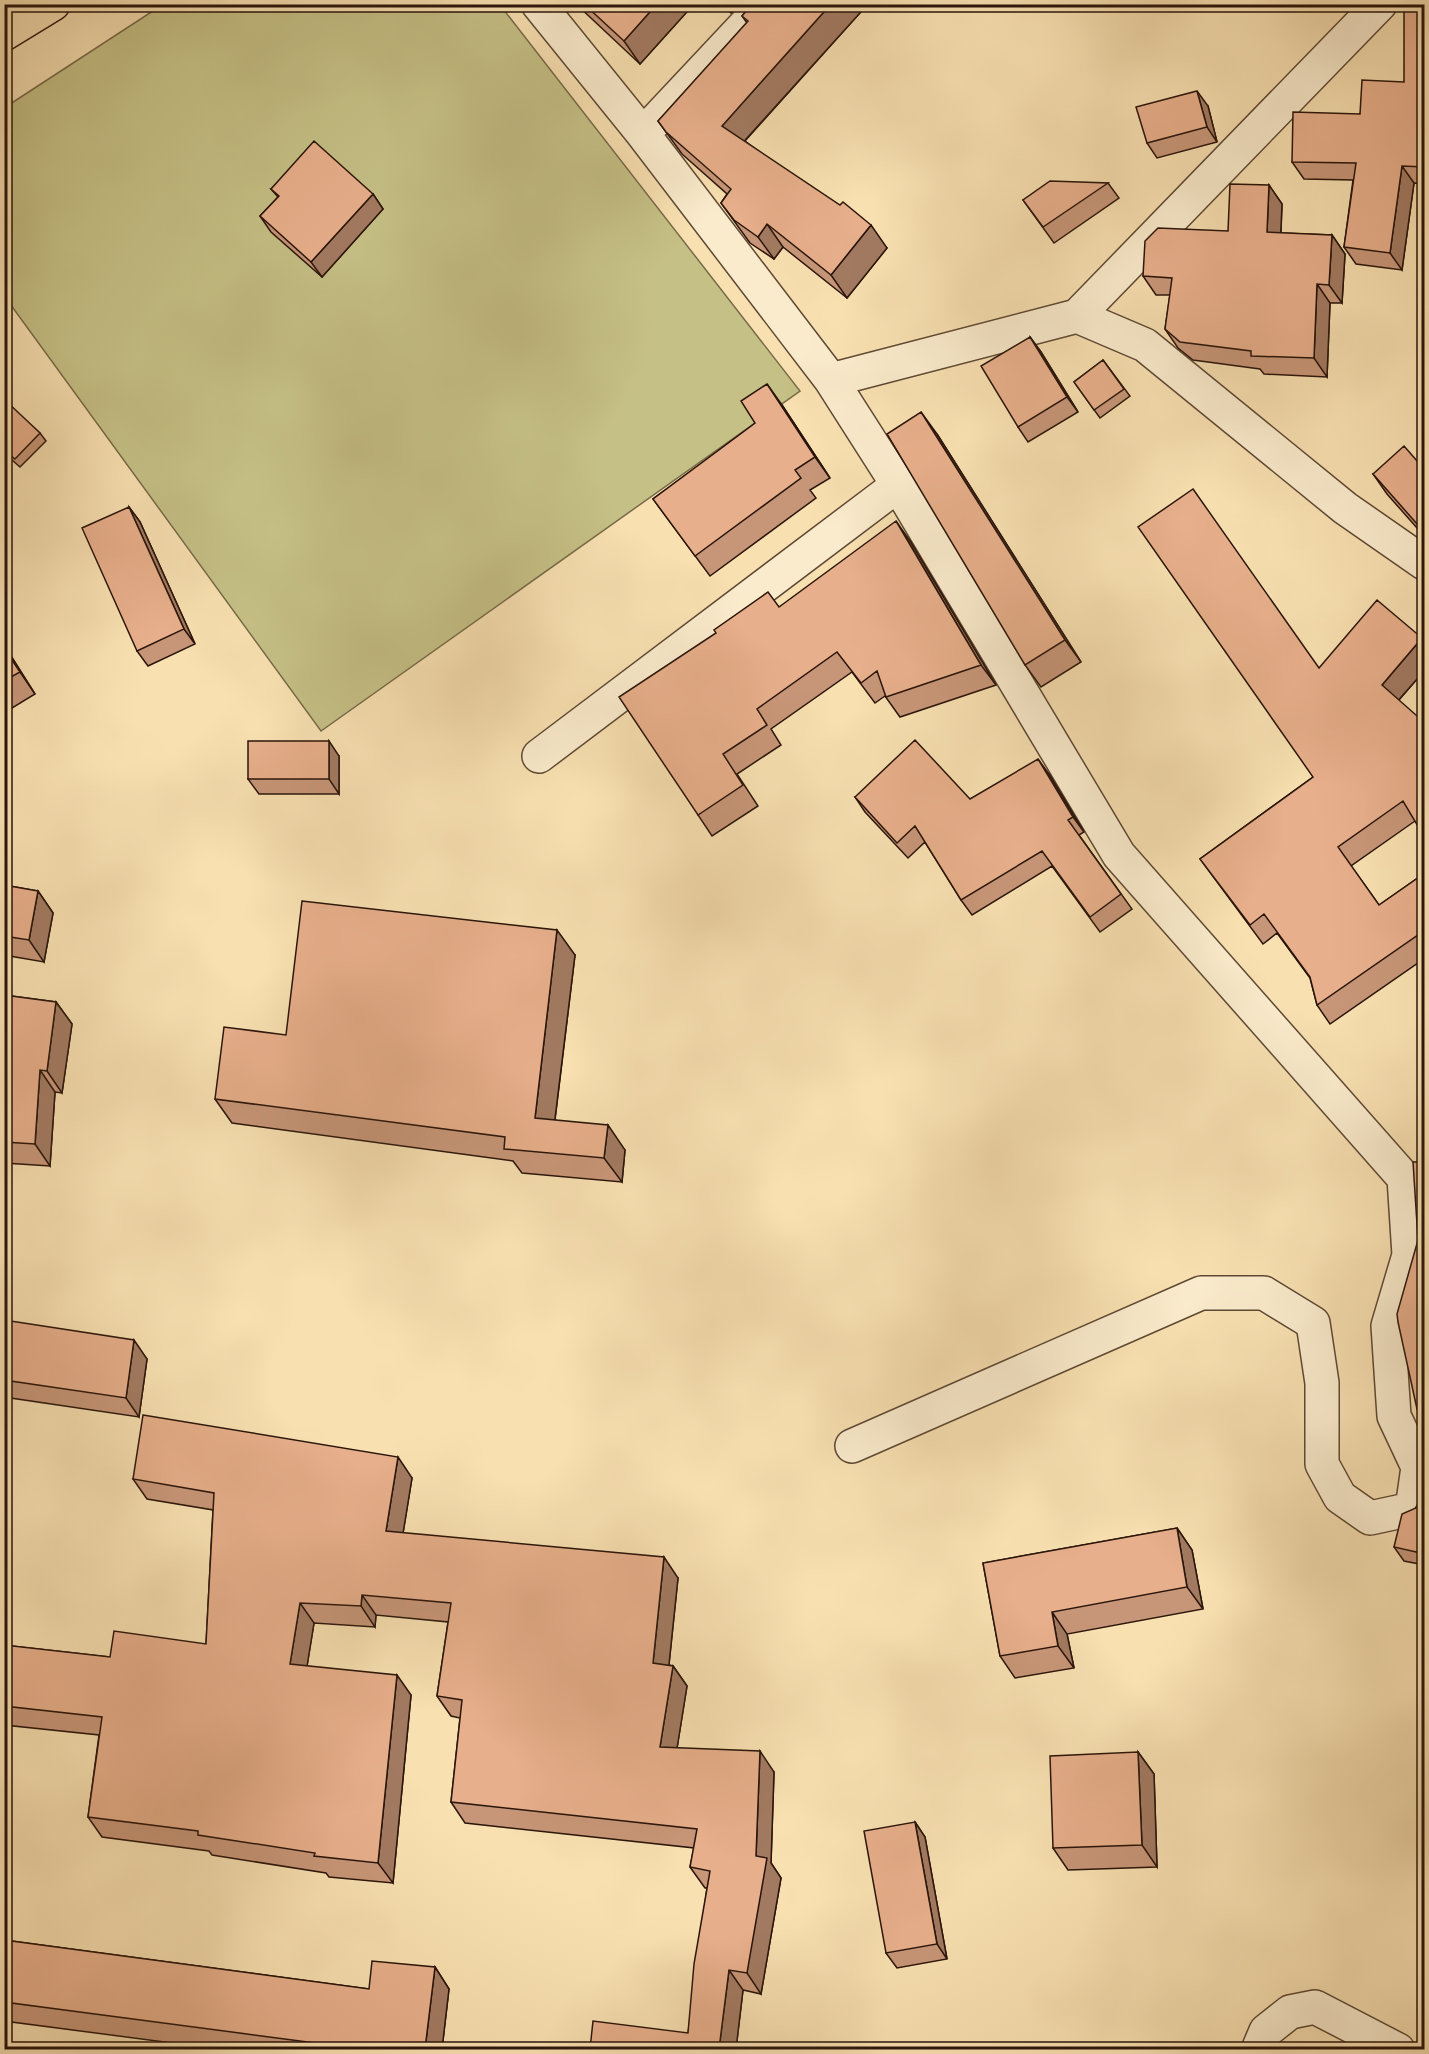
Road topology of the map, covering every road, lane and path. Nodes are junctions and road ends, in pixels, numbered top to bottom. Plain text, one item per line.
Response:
1 (53, 4) edge
2 (538, 4) edge
3 (765, 4) edge
4 (1380, 4) edge
5 (4, 34) edge
6 (643, 134) junction
7 (1077, 316) junction
8 (831, 380) junction
9 (898, 485) junction
10 (1425, 562) edge
11 (539, 756) dead end
12 (852, 1446) dead end
13 (1258, 2049) edge
14 (1398, 2049) edge

1 - 5 main road
2 - 6 street
3 - 6 street
4 - 7 street
6 - 8 street
7 - 8 street
7 - 10 street
8 - 9 street
9 - 11 street
9 - 12 street
13 - 14 street

